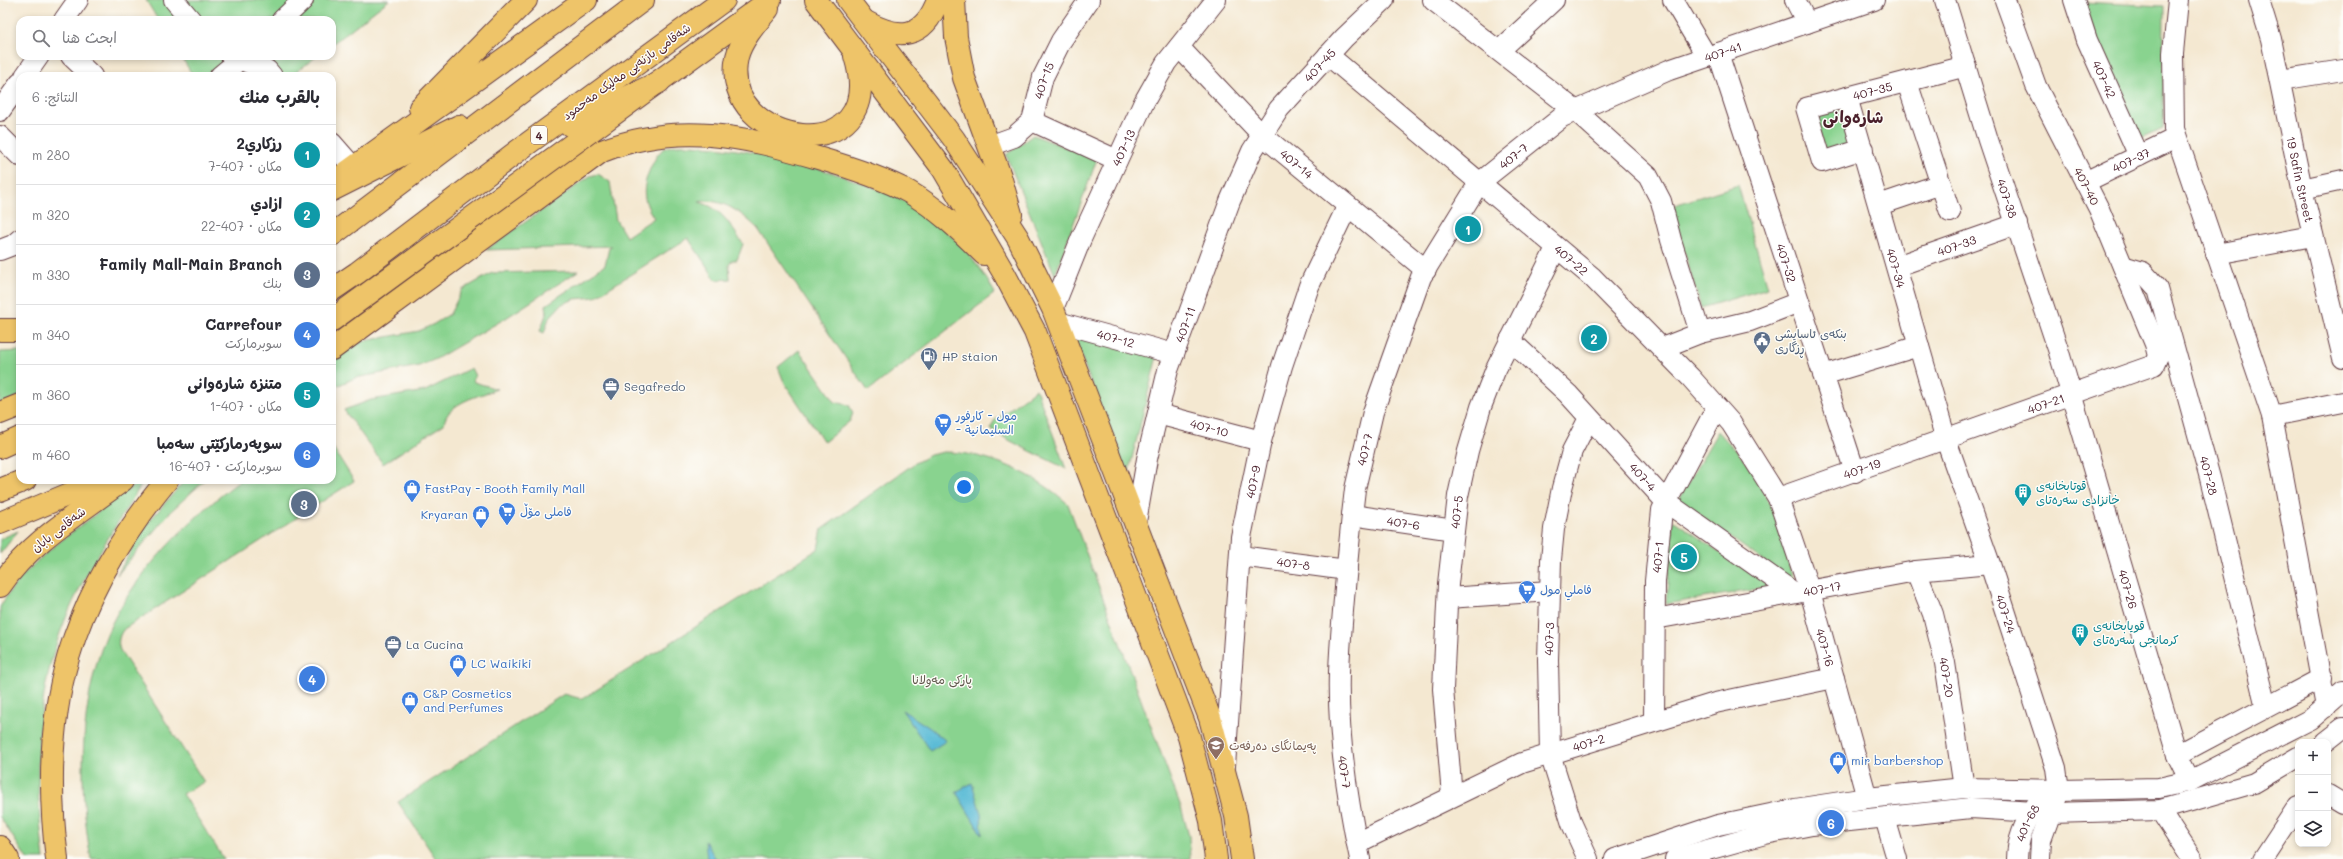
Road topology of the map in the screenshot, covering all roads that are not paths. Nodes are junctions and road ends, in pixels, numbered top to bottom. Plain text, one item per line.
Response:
1 (78, 0) edge
2 (174, 0) edge
3 (303, 0) edge
4 (526, 0) edge
5 (586, 0) edge
6 (643, 0) edge
7 (724, 0) edge
8 (770, 0) edge
9 (776, 0) edge
10 (848, 0) edge
11 (938, 0) edge
12 (954, 0) edge
13 (1089, 0) edge
14 (1216, 0) edge
15 (1384, 0) edge
16 (1433, 0) edge
17 (1554, 0) edge
18 (1673, 0) edge
19 (1795, 0) edge
20 (1874, 0) edge
21 (1945, 0) edge
22 (2005, 0) edge
23 (2074, 0) edge
24 (2178, 0) edge
25 (2259, 0) edge
26 (821, 7) edge
27 (67, 16) edge
28 (188, 16) edge
29 (286, 16) edge
30 (864, 21) junction
31 (1807, 23) junction
32 (1179, 47) junction
33 (852, 49) junction
34 (1500, 50) junction
35 (1712, 55) junction
36 (1328, 56) junction
37 (36, 60) edge
38 (75, 60) edge
39 (235, 60) edge
40 (245, 60) edge
41 (1966, 66) junction
42 (2343, 70) edge
43 (28, 72) edge
44 (88, 72) edge
45 (224, 72) edge
46 (269, 72) edge
47 (2280, 80) junction
48 (659, 82) junction
49 (1907, 82) junction
50 (16, 89) edge
51 (1847, 97) junction
52 (506, 103) junction
53 (0, 111) edge
54 (1576, 111) junction
55 (1032, 121) junction
56 (1262, 135) junction
57 (0, 136) edge
58 (2176, 138) junction
59 (389, 142) junction
60 (989, 146) junction
61 (336, 147) edge
62 (1862, 149) junction
63 (518, 150) junction
64 (16, 152) edge
65 (2139, 156) junction
66 (1117, 160) junction
67 (354, 167) junction
68 (540, 168) junction
69 (336, 180) edge
70 (2343, 180) edge
71 (2085, 182) junction
72 (1479, 183) junction
73 (1941, 184) junction
74 (336, 188) edge
75 (2302, 189) junction
76 (530, 204) junction
77 (1879, 205) junction
78 (1347, 207) junction
79 (1950, 212) dead end
80 (2017, 224) junction
81 (336, 232) edge
82 (2313, 236) junction
83 (1018, 238) junction
84 (16, 242) edge
85 (1556, 248) junction
86 (0, 250) edge
87 (2216, 254) junction
88 (1897, 266) junction
89 (2123, 266) junction
90 (1426, 270) junction
91 (357, 274) junction
92 (1005, 275) junction
93 (336, 287) edge
94 (336, 295) edge
95 (1799, 302) junction
96 (1056, 316) junction
97 (336, 317) edge
98 (0, 330) edge
99 (16, 330) edge
100 (1700, 333) junction
101 (1510, 340) junction
102 (336, 346) edge
103 (1919, 346) junction
104 (1662, 348) junction
105 (1174, 354) junction
106 (2343, 358) edge
107 (2146, 369) joint
108 (1823, 375) junction
109 (2072, 395) junction
110 (2343, 402) edge
111 (16, 407) edge
112 (1717, 407) junction
113 (0, 413) edge
114 (1158, 414) junction
115 (2272, 416) junction
116 (1589, 418) junction
117 (16, 440) edge
118 (1946, 440) junction
119 (1261, 441) junction
120 (0, 447) edge
121 (1855, 472) junction
122 (16, 484) edge
123 (93, 484) edge
124 (117, 484) edge
125 (164, 484) edge
126 (0, 490) edge
127 (1778, 498) junction
128 (1666, 502) junction
129 (1352, 515) junction
130 (1136, 522) junction
131 (0, 523) edge
132 (1454, 530) junction
133 (1240, 556) junction
134 (1990, 564) junction
135 (1347, 570) junction
136 (1916, 571) junction
137 (0, 586) edge
138 (1550, 591) junction
139 (1802, 591) junction
140 (1448, 598) junction
141 (1655, 619) junction
142 (1834, 678) junction
143 (2322, 678) junction
144 (2343, 691) edge
145 (2266, 707) junction
146 (2326, 707) junction
147 (1654, 720) junction
148 (2343, 728) edge
149 (2329, 739) edge
150 (1550, 754) junction
151 (2177, 755) junction
152 (2295, 759) edge
153 (1224, 772) junction
154 (2190, 780) junction
155 (1964, 788) junction
156 (2053, 790) junction
157 (1452, 796) junction
158 (1867, 798) junction
159 (2160, 810) junction
160 (2295, 811) edge
161 (2042, 812) junction
162 (1885, 818) junction
163 (0, 847) edge
164 (1358, 851) edge
165 (8, 859) edge
166 (57, 859) edge
167 (1216, 859) edge
168 (1242, 859) edge
169 (1588, 859) edge
170 (1616, 859) edge
171 (1675, 859) edge
172 (1897, 859) edge
173 (2017, 859) edge
174 (2040, 859) edge
175 (2192, 859) edge
176 (2263, 859) edge

1 - 27 street
2 - 28 street
3 - 29 street
4 - 59 main road
5 - 59 main road
6 - 52 main road
7 - 63 main road, شەقامی بازنەیی مەلیک مەحمود / 4
8 - 48 main road
9 - 33 main road
10 - 30 main road
11 - 30 main road
12 - 60 main road
13 - 55 street, 407-15
14 - 32 street, 407-13
15 - 36 street, 407-45
16 - 34 street
17 - 34 street
18 - 35 street, 407-32
19 - 31 street
20 - 31 street, 407-41
21 - 41 street, 407-38
22 - 71 street, 407-40
23 - 65 street, 407-42
24 - 58 street
25 - 47 street, 19 Safin Street
26 - 33 main road
30 - 83 main road
31 - 35 street, 407-41
32 - 56 street, 407-14
32 - 66 street, 407-13
33 - 92 main road
34 - 54 street
35 - 54 street, 407-41
35 - 95 street, 407-32
36 - 56 street, 407-45
36 - 72 street, 407-22
37 - 43 street
38 - 44 street
39 - 45 street
40 - 46 street
41 - 49 street, 407-35
41 - 80 street, 407-38
42 - 47 street
47 - 75 street, 19 Safin Street
48 - 63 main road
48 - 68 main road
49 - 51 street, 407-35
49 - 73 street
50 - 53 street
51 - 62 street, 407-34
51 - 62 street, 407-35
52 - 74 main road
52 - 81 main road
54 - 72 street, 407-7
54 - 100 street
55 - 60 street
55 - 66 street
56 - 78 street, 407-14
56 - 105 street, 407-11
57 - 64 street
58 - 65 street, 407-37
58 - 87 street
59 - 67 main road
60 - 83 main road
61 - 67 street
62 - 77 street, 407-34
63 - 91 main road, شەقامی بازنەیی مەلیک مەحمود / 4
65 - 71 street, 407-37
66 - 96 street, 407-13
67 - 69 main road
68 - 76 main road
68 - 97 main road
70 - 75 street
71 - 89 street, 407-40
72 - 85 street, 407-22
72 - 90 street, 407-7
73 - 77 street
73 - 79 street
75 - 82 street, 19 Safin Street
76 - 92 main road
76 - 102 main road
77 - 88 street, 407-34
78 - 90 street, 407-14
78 - 119 street, 407-9
80 - 88 street, 407-33
80 - 109 street, 407-38
82 - 87 street
82 - 106 street, 19 Safin Street
83 - 96 main road
84 - 86 street
85 - 101 street, 407-5
85 - 104 street, 407-22
87 - 115 street
88 - 103 street, 407-34
89 - 107 street, 407-40
89 - 145 street, 407-28
90 - 129 street, 407-7
91 - 93 main road, 4
91 - 94 main road
92 - 167 main road
95 - 100 street
95 - 108 street, 407-32
96 - 105 street, 407-12
96 - 130 main road
98 - 99 main road
100 - 104 street
101 - 116 street, 407-4
101 - 132 street, 407-5
103 - 108 street
103 - 118 street, 407-34
104 - 112 street, 407-22
105 - 114 street, 407-11
107 - 109 street, 407-21
108 - 121 street, 407-32
109 - 118 street, 407-21
109 - 151 street, 407-26
110 - 115 street
111 - 113 main road
112 - 127 street, 407-22
112 - 128 street, 407-1
114 - 119 street, 407-10
114 - 130 street, 407-11
115 - 143 street
116 - 128 street, 407-4
116 - 138 street, 407-3
117 - 120 main road
118 - 121 street, 407-19
118 - 134 street, 407-24
119 - 133 street, 407-9
121 - 127 street, 407-19
122 - 126 main road
123 - 131 main road
124 - 137 main road, شەقامی بابان
125 - 166 main road
127 - 139 street, 407-16
128 - 139 street, 407-4
128 - 141 street, 407-1
129 - 132 street, 407-6
129 - 135 street, 407-7
130 - 153 main road
132 - 140 street, 407-5
133 - 135 street, 407-8
133 - 153 street, 407-9
134 - 136 street, 407-17
134 - 156 street, 407-24
135 - 164 street, 407-7
136 - 139 street, 407-17
136 - 155 street, 407-20
138 - 140 street
138 - 150 street, 407-3
139 - 141 street, 407-17
139 - 142 street, 407-16
140 - 157 street, 407-5
141 - 147 street, 407-1
142 - 147 street, 407-2
142 - 158 street, 407-16
143 - 145 street
143 - 146 street
144 - 146 street
145 - 151 street
146 - 154 street
147 - 150 street, 407-2
148 - 149 street
150 - 157 street, 407-2
150 - 169 street, 407-3
151 - 154 street, 407-26
152 - 159 street
153 - 168 main road
154 - 156 street
155 - 156 street
155 - 158 street
156 - 161 street, 401-68
157 - 164 street, 407-2
158 - 170 street
159 - 161 street
159 - 175 street
160 - 176 street
161 - 162 street
161 - 173 street, 401-68
161 - 174 street, 401-68
162 - 171 street
162 - 172 street
163 - 165 main road

